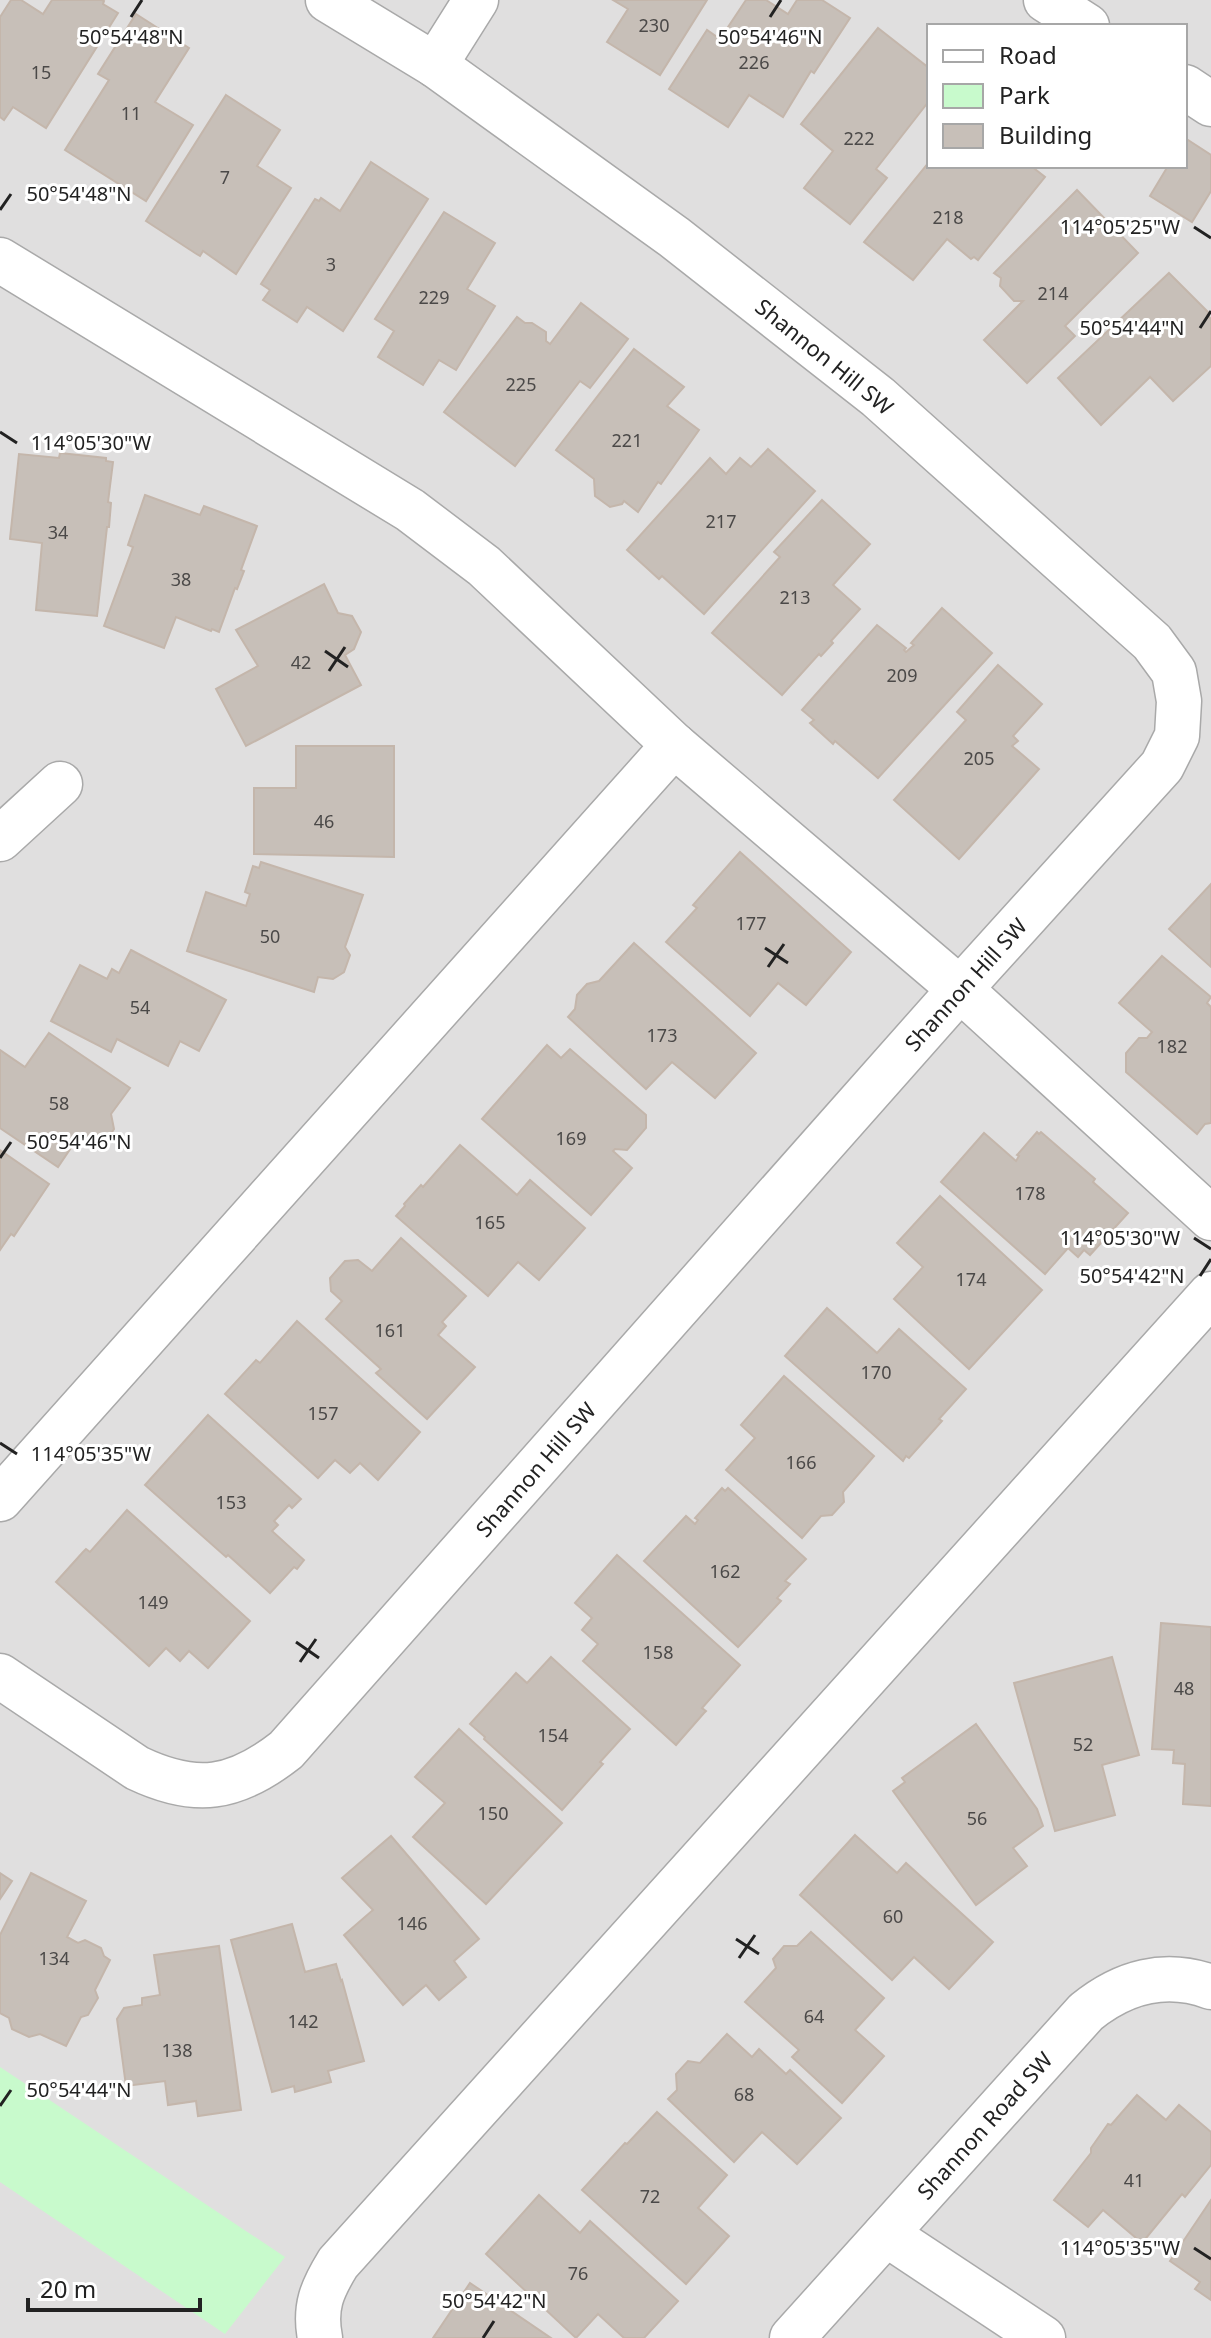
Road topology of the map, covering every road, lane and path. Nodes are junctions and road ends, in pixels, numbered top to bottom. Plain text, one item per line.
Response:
1 (328, 0) edge
2 (476, 0) edge
3 (1046, 0) edge
4 (1084, 24) edge
5 (435, 65) junction
6 (1187, 88) edge
7 (1211, 104) edge
8 (0, 260) edge
9 (674, 745) junction
10 (60, 784) dead end
11 (0, 839) edge
12 (960, 989) junction
13 (1211, 1218) edge
14 (1211, 1294) edge
15 (0, 1499) edge
16 (0, 1676) edge
17 (1211, 1987) edge
18 (886, 2234) junction
19 (320, 2338) edge
20 (792, 2338) edge
21 (1043, 2338) edge

1 - 5 street, Shannon Hill SW
2 - 5 street
3 - 4 street
5 - 12 street, Shannon Hill SW
6 - 7 street
8 - 9 street
9 - 12 street
9 - 15 street
10 - 11 street
12 - 13 street
12 - 16 street, Shannon Hill SW
14 - 19 street
17 - 18 street, Shannon Road SW
18 - 20 street, Shannon Road SW
18 - 21 street

